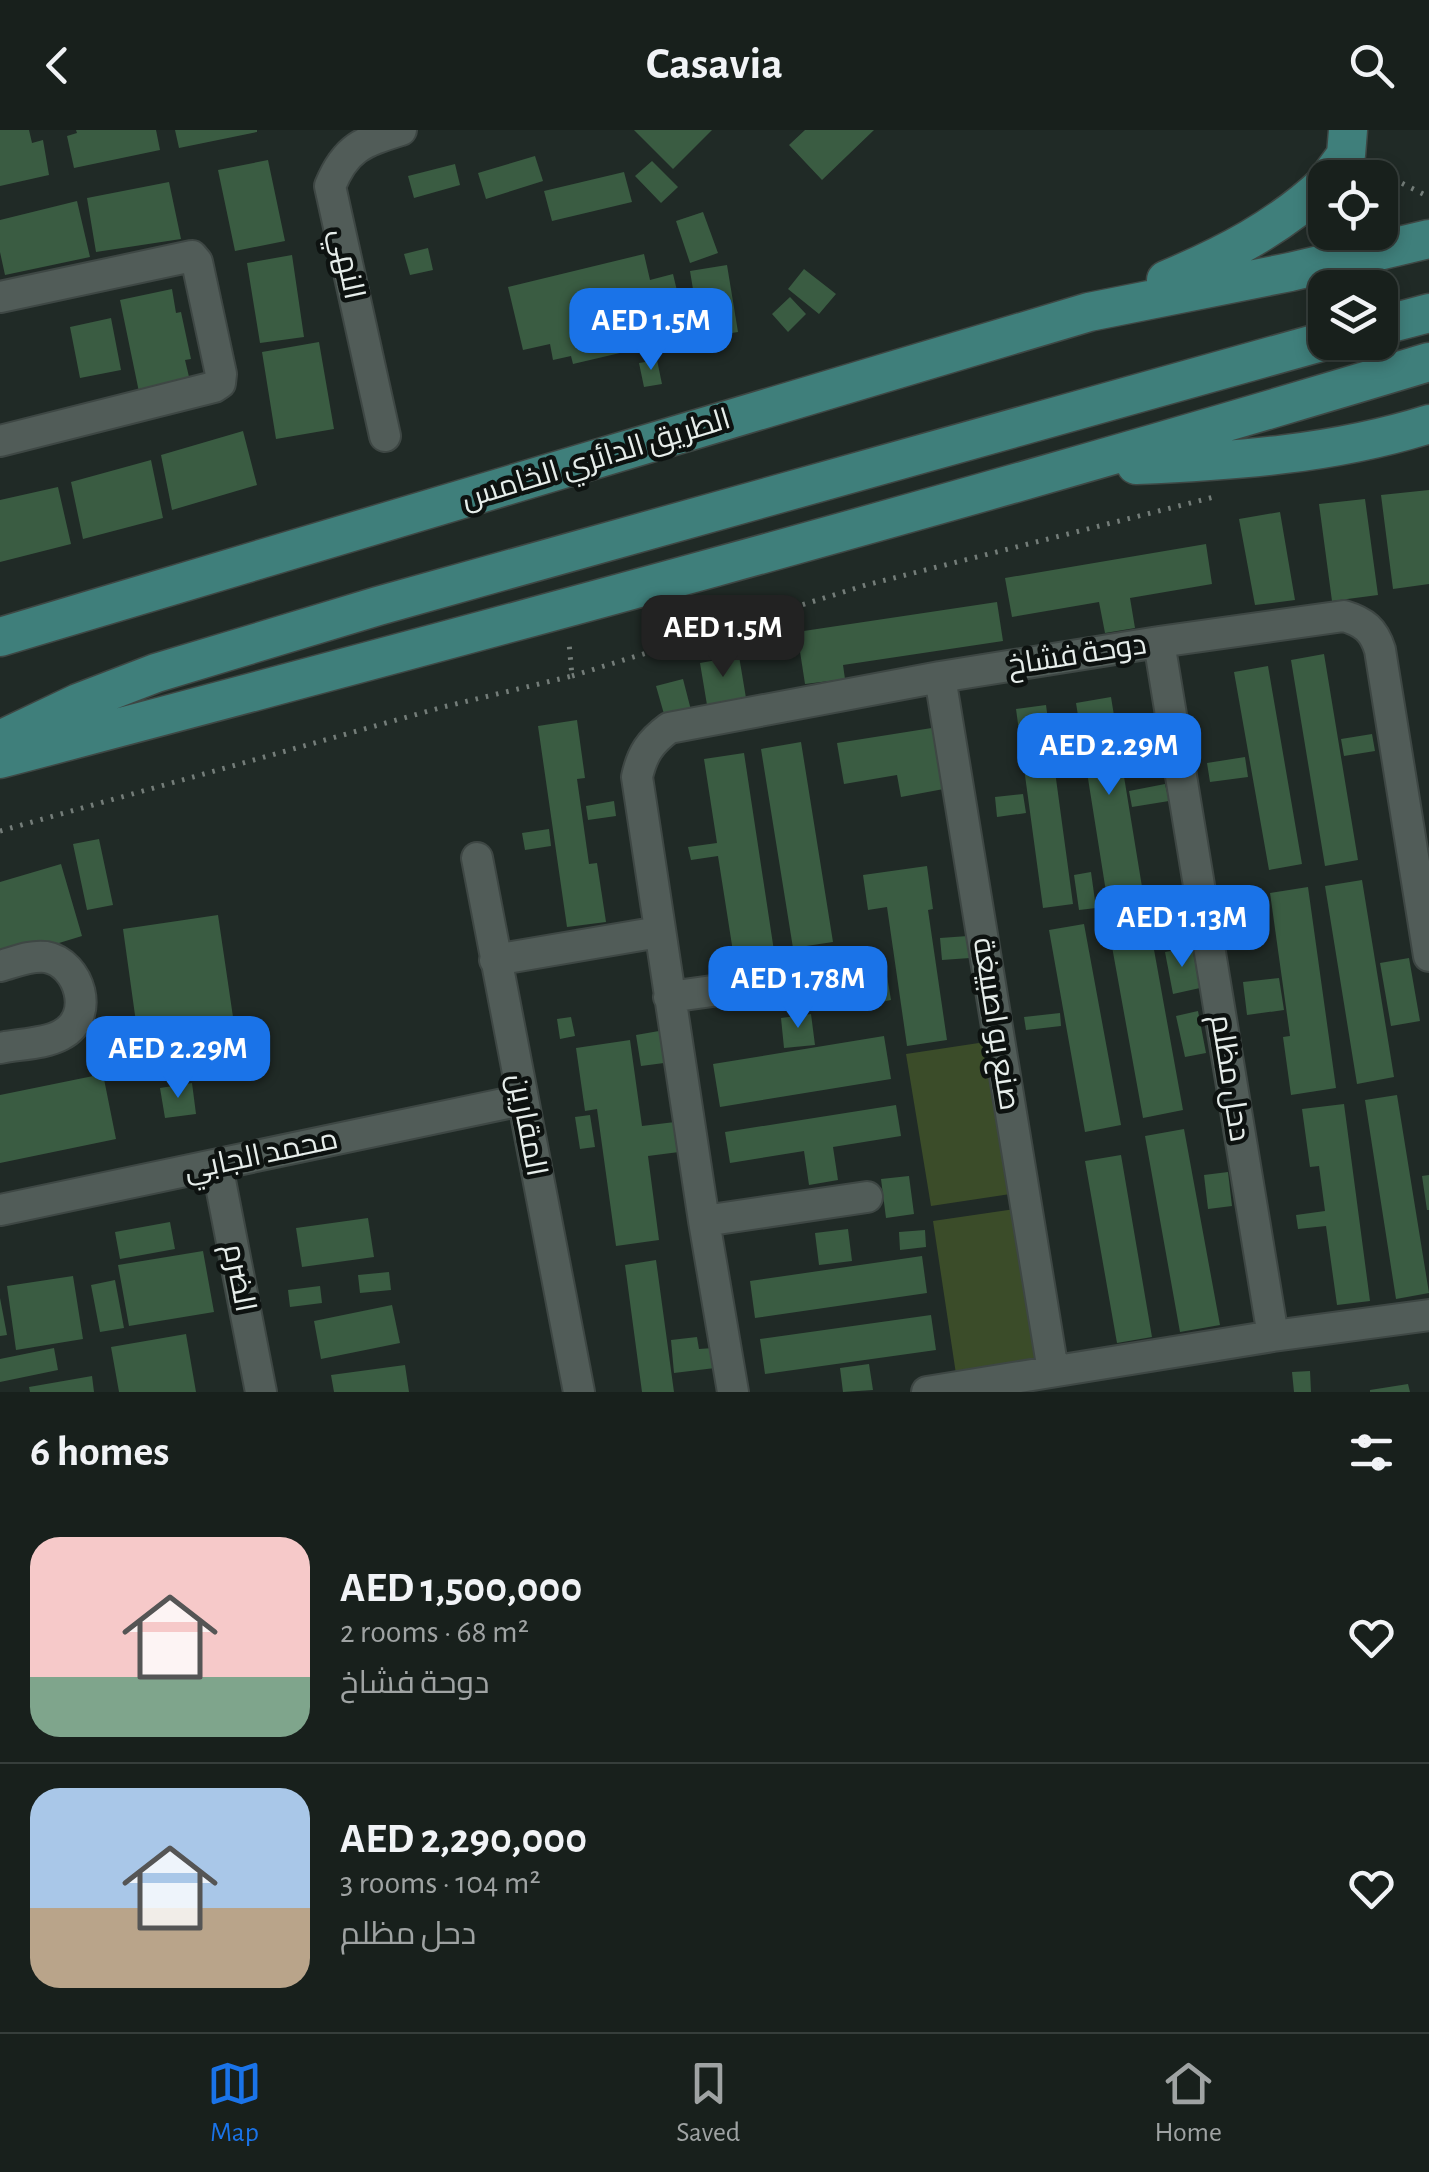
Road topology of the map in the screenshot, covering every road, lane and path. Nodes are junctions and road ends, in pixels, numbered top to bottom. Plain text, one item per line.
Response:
1 (401, 130) edge
2 (1348, 130) edge
3 (1342, 160) edge
4 (1308, 196) edge
5 (1429, 239) edge
6 (0, 297) edge
7 (1089, 312) junction
8 (1429, 313) edge
9 (1398, 321) edge
10 (1308, 346) edge
11 (1429, 362) edge
12 (1429, 424) edge
13 (385, 436) dead end
14 (0, 441) edge
15 (1083, 466) junction
16 (1225, 494) dead end
17 (566, 610) junction
18 (0, 637) edge
19 (1158, 642) junction
20 (572, 676) junction
21 (940, 678) junction
22 (0, 740) edge
23 (0, 759) edge
24 (0, 831) edge
25 (476, 858) dead end
26 (659, 932) junction
27 (1429, 956) edge
28 (495, 960) junction
29 (0, 966) edge
30 (843, 973) dead end
31 (669, 997) junction
32 (0, 1048) edge
33 (522, 1100) junction
34 (217, 1165) junction
35 (868, 1197) dead end
36 (0, 1210) edge
37 (704, 1221) junction
38 (1429, 1315) edge
39 (1273, 1336) junction
40 (1053, 1370) junction
41 (261, 1392) edge
42 (579, 1392) edge
43 (733, 1392) edge
44 (927, 1392) edge

1 - 13 street, النهي
2 - 3 main road
4 - 7 main road
5 - 7 main road, الطريق الدائري الخامس
6 - 14 street
7 - 18 main road, الطريق الدائري الخامس
8 - 9 main road
10 - 22 main road
11 - 15 main road
12 - 15 main road
15 - 17 main road
16 - 20 path
17 - 20 path
17 - 23 main road
19 - 21 street, دوحة فشاخ
19 - 27 street, دوحة فشاخ
19 - 39 street, دحل مظلم
20 - 24 path
21 - 26 street, دوحة فشاخ
21 - 40 street, صنع بو اصبيغة
25 - 28 street, المقارين
26 - 28 street
26 - 31 street, دوحة فشاخ
28 - 33 street, المقارين
29 - 32 street
30 - 31 street
31 - 37 street, دوحة فشاخ
33 - 34 street, محمد الجابي
33 - 42 street, المقارين
34 - 36 street, محمد الجابي
34 - 41 street, الضرم
35 - 37 street
37 - 43 street, دوحة فشاخ
38 - 39 street
39 - 40 street
40 - 44 street

